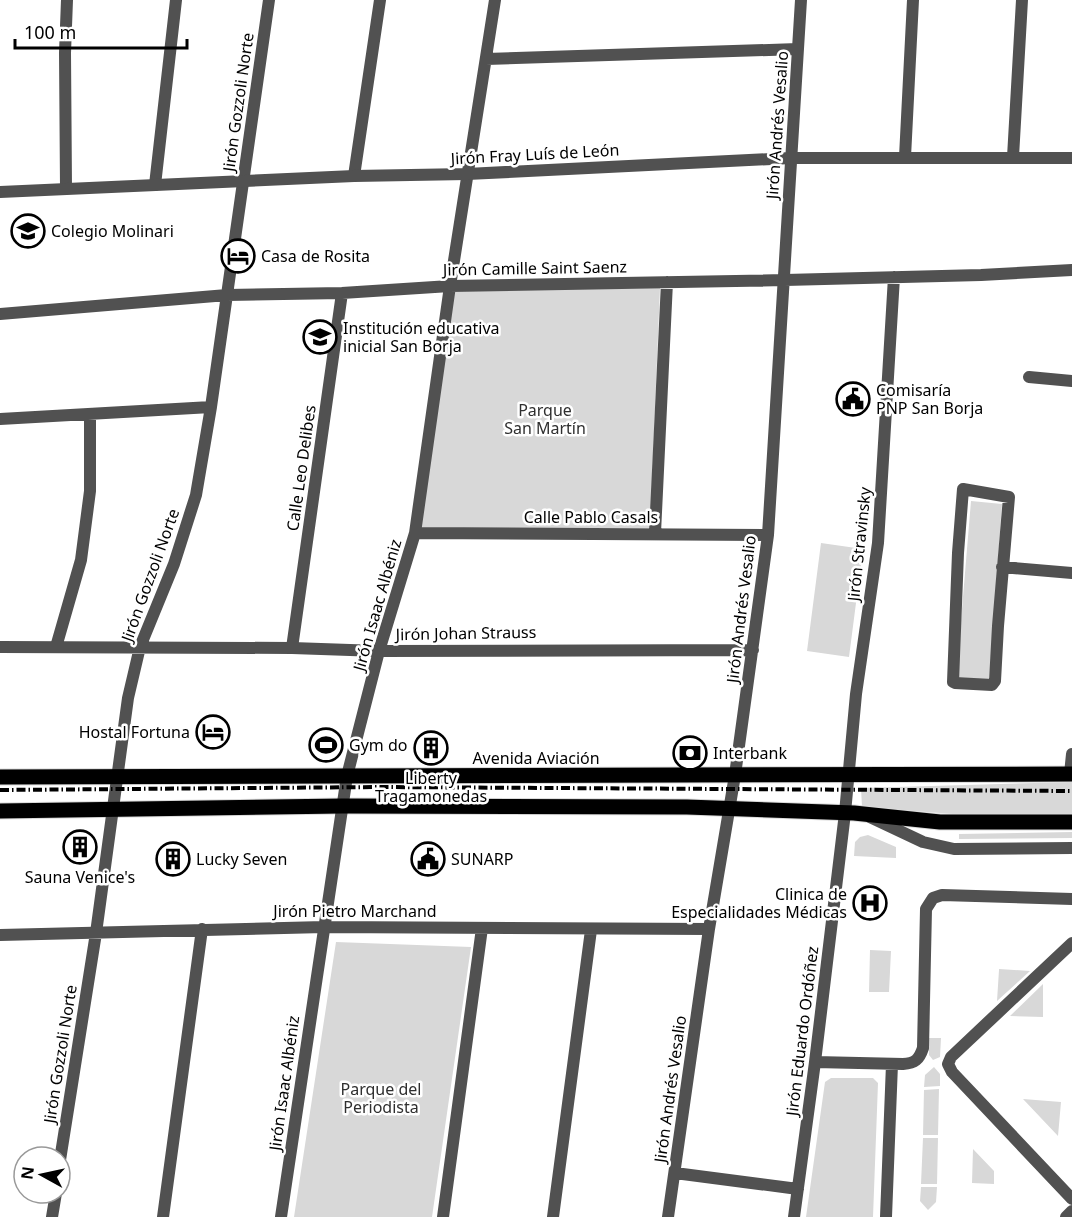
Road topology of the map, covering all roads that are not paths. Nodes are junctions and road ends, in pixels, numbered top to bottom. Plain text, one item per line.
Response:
1 (68, 0) edge
2 (176, 0) edge
3 (269, 0) edge
4 (380, 0) edge
5 (495, 0) edge
6 (801, 0) edge
7 (913, 0) edge
8 (1022, 0) edge
9 (798, 49) junction
10 (486, 59) junction
11 (905, 157) junction
12 (1013, 157) junction
13 (791, 158) junction
14 (1072, 158) edge
15 (467, 174) junction
16 (354, 176) junction
17 (243, 181) junction
18 (155, 185) junction
19 (66, 188) junction
20 (0, 192) edge
21 (1072, 270) edge
22 (894, 277) junction
23 (785, 280) junction
24 (667, 282) junction
25 (450, 286) junction
26 (342, 293) junction
27 (227, 295) junction
28 (0, 314) edge
29 (1029, 377) dead end
30 (1072, 381) edge
31 (211, 407) junction
32 (90, 414) junction
33 (0, 419) edge
34 (415, 533) junction
35 (655, 534) junction
36 (768, 535) junction
37 (1002, 567) junction
38 (1072, 573) edge
39 (0, 647) edge
40 (56, 647) junction
41 (140, 647) junction
42 (292, 648) junction
43 (753, 650) junction
44 (379, 651) junction
45 (1072, 754) edge
46 (1071, 774) edge
47 (735, 775) junction
48 (848, 775) junction
49 (347, 776) junction
50 (0, 777) edge
51 (117, 777) junction
52 (342, 806) junction
53 (729, 808) junction
54 (112, 810) junction
55 (0, 811) edge
56 (845, 813) junction
57 (864, 814) junction
58 (1072, 822) edge
59 (1072, 848) edge
60 (1072, 899) edge
61 (324, 927) junction
62 (482, 928) junction
63 (202, 929) junction
64 (709, 929) junction
65 (591, 930) junction
66 (96, 933) junction
67 (0, 935) edge
68 (1072, 942) edge
69 (815, 1062) junction
70 (892, 1064) junction
71 (62, 1145) edge
72 (675, 1173) junction
73 (798, 1189) junction
74 (1072, 1199) edge
75 (1072, 1211) edge
76 (163, 1217) edge
77 (282, 1217) edge
78 (443, 1217) edge
79 (553, 1217) edge
80 (668, 1217) edge
81 (794, 1217) edge
82 (886, 1217) edge
83 (1066, 1217) edge

1 - 19 street
2 - 18 street
3 - 17 street, Jirón Gozzoli Norte
4 - 16 street
5 - 10 street, Jirón Isaac Albéniz
6 - 9 street, Jirón Andrés Vesalio
7 - 11 street
8 - 12 street
9 - 10 street
9 - 13 street, Jirón Andrés Vesalio
10 - 15 street, Jirón Isaac Albéniz
11 - 12 street, Jirón Fray Luís de León
11 - 13 street, Jirón Fray Luís de León
12 - 14 street, Jirón Fray Luís de León
13 - 15 street, Jirón Fray Luís de León
13 - 23 street, Jirón Andrés Vesalio
15 - 16 street, Jirón Fray Luís de León
15 - 25 street, Jirón Isaac Albéniz
16 - 17 street, Jirón Fray Luís de León
17 - 18 street, Jirón Fray Luís de León
17 - 27 street, Jirón Gozzoli Norte
18 - 19 street, Jirón Fray Luís de León
19 - 20 street, Jirón Fray Luís de León
21 - 22 street, Jirón Camille Saint Saenz
22 - 23 street, Jirón Camille Saint Saenz
22 - 48 street, Jirón Stravinsky
23 - 24 street, Jirón Camille Saint Saenz
23 - 36 street, Jirón Andrés Vesalio
24 - 25 street, Jirón Camille Saint Saenz
24 - 35 street
25 - 26 street, Jirón Camille Saint Saenz
25 - 34 street, Jirón Isaac Albéniz
26 - 27 street, Jirón Camille Saint Saenz
26 - 42 street, Calle Leo Delibes
27 - 28 street, Jirón Camille Saint Saenz
27 - 31 street, Jirón Gozzoli Norte
29 - 30 street
31 - 32 street
31 - 41 street, Jirón Gozzoli Norte
32 - 33 street
32 - 40 street
34 - 35 street, Calle Pablo Casals
34 - 44 street, Jirón Isaac Albéniz
35 - 36 street, Calle Pablo Casals
36 - 43 street, Jirón Andrés Vesalio
37 - 37 street
37 - 38 street
39 - 40 street, Jirón Johan Strauss
40 - 41 street, Jirón Johan Strauss
41 - 42 street, Jirón Johan Strauss
41 - 51 street, Jirón Gozzoli Norte
42 - 44 street, Jirón Johan Strauss
43 - 44 street, Jirón Johan Strauss
43 - 47 street, Jirón Andrés Vesalio
44 - 49 street, Jirón Isaac Albéniz
45 - 46 street
46 - 48 main road, Avenida Aviación
47 - 48 main road, Avenida Aviación
47 - 49 main road, Avenida Aviación
47 - 53 street, Jirón Andrés Vesalio
48 - 56 street, Jirón Stravinsky
49 - 51 main road, Avenida Aviación
49 - 52 street, Jirón Isaac Albéniz
50 - 51 main road, Avenida Aviación
51 - 54 street, Jirón Gozzoli Norte
52 - 53 main road
52 - 54 main road
52 - 61 street, Jirón Isaac Albéniz
53 - 56 main road
53 - 64 street, Jirón Andrés Vesalio
54 - 55 main road
54 - 66 street, Jirón Gozzoli Norte
56 - 57 main road
56 - 69 street, Jirón Eduardo Ordóñez
57 - 58 main road
57 - 59 street
60 - 70 street
61 - 62 street, Jirón Pietro Marchand
61 - 63 street, Jirón Pietro Marchand
61 - 77 street, Jirón Isaac Albéniz
62 - 65 street, Jirón Pietro Marchand
62 - 78 street
63 - 66 street, Jirón Pietro Marchand
63 - 76 street
64 - 65 street, Jirón Pietro Marchand
64 - 72 street, Jirón Andrés Vesalio
65 - 79 street
66 - 67 street, Jirón Pietro Marchand
66 - 71 street, Jirón Gozzoli Norte
68 - 74 street
69 - 70 street
69 - 73 street, Jirón Eduardo Ordóñez
70 - 82 street
72 - 73 street
72 - 80 street, Jirón Andrés Vesalio
73 - 81 street, Jirón Eduardo Ordóñez
75 - 83 street

